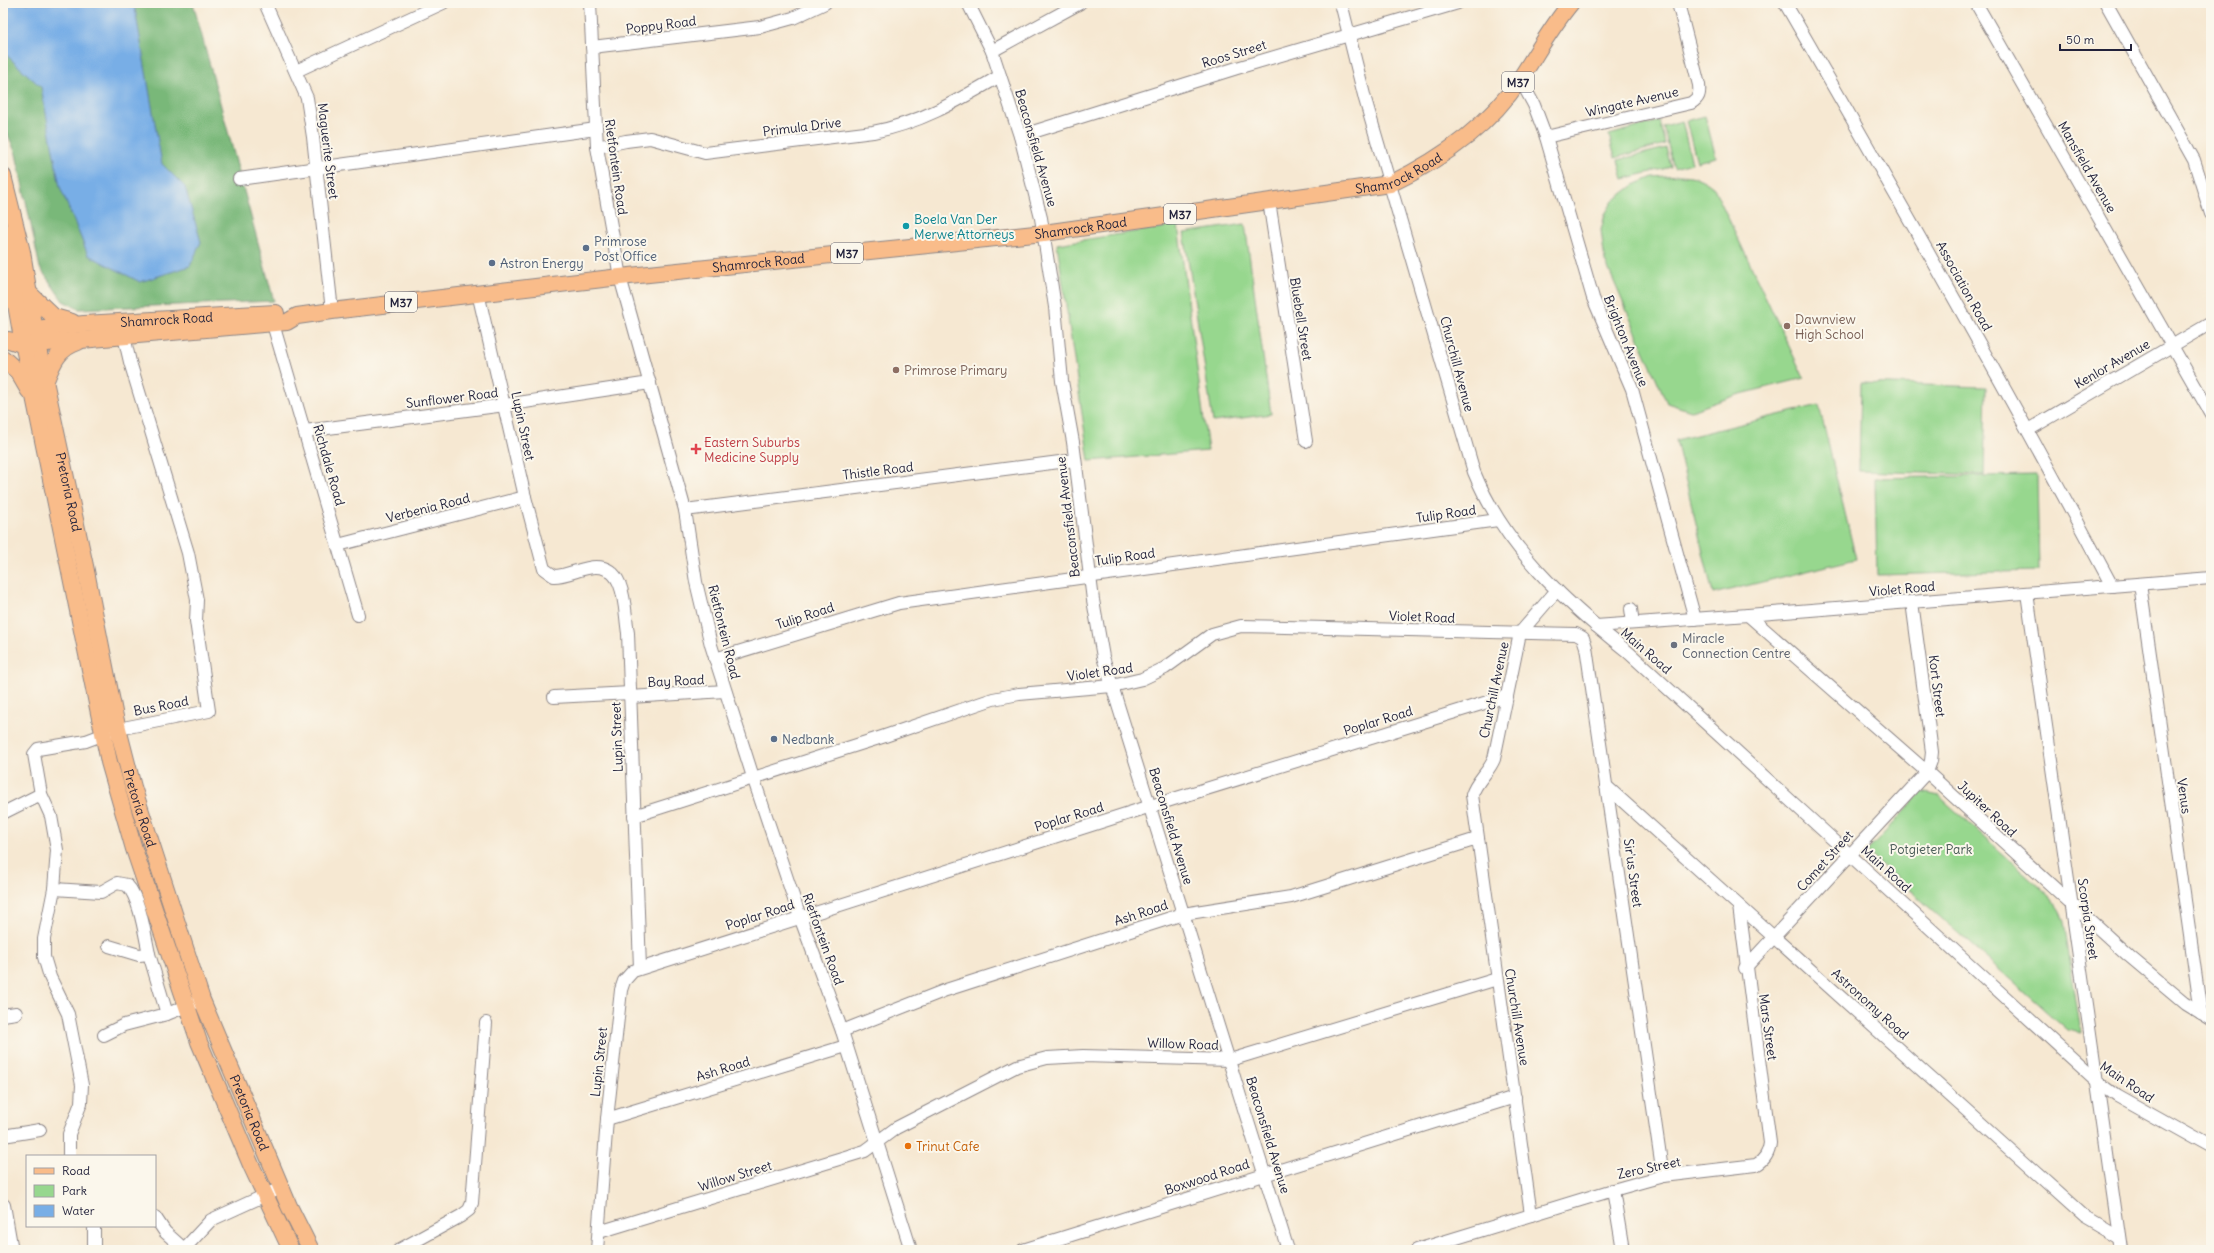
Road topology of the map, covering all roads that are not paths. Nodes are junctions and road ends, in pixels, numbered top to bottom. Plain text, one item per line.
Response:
1 (265, 3) edge
2 (443, 3) edge
3 (590, 3) edge
4 (825, 3) edge
5 (968, 3) edge
6 (1080, 3) edge
7 (1341, 3) edge
8 (1458, 3) edge
9 (1570, 3) edge
10 (1678, 3) edge
11 (1785, 3) edge
12 (1976, 3) edge
13 (2106, 3) edge
14 (1349, 34) junction
15 (592, 47) junction
16 (992, 50) junction
17 (296, 71) junction
18 (1000, 76) junction
19 (1520, 79) junction
20 (596, 129) junction
21 (1020, 136) junction
22 (1546, 137) junction
23 (597, 147) junction
24 (316, 168) junction
25 (3, 176) edge
26 (239, 179) dead end
27 (1390, 184) junction
28 (1269, 201) junction
29 (2211, 214) edge
30 (3, 232) edge
31 (1044, 233) junction
32 (9, 259) junction
33 (620, 277) junction
34 (3, 289) edge
35 (478, 293) junction
36 (30, 294) junction
37 (332, 311) junction
38 (297, 316) junction
39 (2211, 323) edge
40 (273, 324) junction
41 (122, 329) junction
42 (85, 332) junction
43 (21, 338) edge
44 (2173, 345) junction
45 (3, 358) edge
46 (46, 380) junction
47 (650, 383) junction
48 (35, 403) junction
49 (505, 406) junction
50 (2211, 414) edge
51 (2028, 430) junction
52 (305, 432) junction
53 (1306, 441) dead end
54 (1075, 460) junction
55 (525, 498) junction
56 (685, 510) junction
57 (1498, 520) junction
58 (338, 545) junction
59 (1089, 576) junction
60 (2211, 578) edge
61 (2140, 584) junction
62 (2112, 586) junction
63 (1557, 590) junction
64 (2027, 593) junction
65 (1912, 602) junction
66 (1631, 609) dead end
67 (358, 615) dead end
68 (1748, 616) junction
69 (1695, 619) junction
70 (1633, 623) junction
71 (1596, 626) junction
72 (1520, 633) junction
73 (715, 659) junction
74 (1112, 686) junction
75 (725, 691) junction
76 (630, 695) junction
77 (1506, 696) junction
78 (554, 697) dead end
79 (110, 732) junction
80 (1927, 772) junction
81 (753, 778) junction
82 (1606, 786) junction
83 (41, 794) junction
84 (1151, 806) junction
85 (3, 813) edge
86 (634, 816) junction
87 (1477, 839) junction
88 (1849, 855) junction
89 (54, 889) junction
90 (1739, 906) junction
91 (2072, 906) junction
92 (146, 908) junction
93 (1183, 914) junction
94 (800, 917) junction
95 (1775, 938) junction
96 (109, 946) dead end
97 (149, 954) junction
98 (640, 968) junction
99 (1745, 968) junction
100 (1497, 979) junction
101 (195, 1003) junction
102 (16, 1013) dead end
103 (168, 1014) junction
104 (3, 1015) edge
105 (2206, 1016) edge
106 (486, 1023) dead end
107 (842, 1031) junction
108 (104, 1034) dead end
109 (846, 1046) junction
110 (1230, 1060) junction
111 (2097, 1081) junction
112 (1515, 1096) junction
113 (607, 1120) junction
114 (40, 1130) dead end
115 (3, 1136) edge
116 (877, 1141) junction
117 (2211, 1148) edge
118 (1769, 1151) joint
119 (68, 1155) edge
120 (1265, 1173) junction
121 (1663, 1176) junction
122 (282, 1188) junction
123 (1613, 1190) junction
124 (265, 1195) junction
125 (4, 1205) edge
126 (1531, 1215) junction
127 (156, 1218) edge
128 (94, 1227) edge
129 (599, 1232) junction
130 (2119, 1238) junction
131 (8, 1244) edge
132 (909, 1249) edge
133 (94, 1250) edge
134 (185, 1250) edge
135 (291, 1250) edge
136 (311, 1250) edge
137 (399, 1250) edge
138 (597, 1250) edge
139 (1023, 1250) edge
140 (1288, 1250) edge
141 (1417, 1250) edge
142 (1623, 1250) edge
143 (2121, 1250) edge

1 - 17 street, Maguerite Street
2 - 17 street
3 - 15 street, Rietfontein Road
4 - 15 street, Poppy Road
5 - 16 street, Beaconsfield Avenue
6 - 16 street
7 - 14 street, Churchill Avenue
8 - 14 street, Roos Street
9 - 19 main road, Shamrock Road / M37
10 - 22 street, Wingate Avenue
11 - 51 street, Association Road
12 - 44 street, Mansfield Avenue
13 - 29 street
14 - 21 street, Roos Street
14 - 27 street, Churchill Avenue
15 - 20 street, Rietfontein Road
16 - 18 street, Beaconsfield Avenue
17 - 24 street, Maguerite Street
18 - 21 street, Beaconsfield Avenue
18 - 23 street, Primula Drive
19 - 22 street, Brighton Avenue
19 - 27 main road, Shamrock Road / M37
20 - 23 street, Rietfontein Road
20 - 24 street
21 - 31 street, Beaconsfield Avenue
22 - 69 street, Brighton Avenue
23 - 33 street, Rietfontein Road
24 - 26 street
24 - 37 street, Maguerite Street
25 - 36 main road
27 - 28 main road, Shamrock Road / M37
27 - 57 street, Churchill Avenue
28 - 31 main road, Shamrock Road / M37
28 - 53 street, Bluebell Street
30 - 32 main road
31 - 33 main road, Shamrock Road / M37
31 - 54 street, Beaconsfield Avenue
32 - 34 main road
32 - 43 main road
33 - 35 main road, Shamrock Road / M37
33 - 47 street, Rietfontein Road
35 - 37 main road, Shamrock Road / M37
35 - 49 street, Lupin Street
36 - 42 main road
36 - 43 main road
37 - 38 main road, Shamrock Road / M37
38 - 40 main road, Shamrock Road / M37
38 - 41 main road, Shamrock Road / M37
39 - 44 street, Kenlor Avenue
40 - 41 main road, Shamrock Road / M37
40 - 52 street, Richdale Road
41 - 42 main road, Shamrock Road / M37
41 - 79 street, Bus Road
42 - 43 main road, Shamrock Road / M37
42 - 46 main road
43 - 46 main road, Pretoria Road
43 - 48 main road, Pretoria Road
44 - 50 street, Mansfield Avenue
44 - 51 street, Kenlor Avenue
45 - 48 main road
46 - 79 main road, Pretoria Road
47 - 49 street, Sunflower Road
47 - 56 street, Rietfontein Road
48 - 79 main road, Pretoria Road
49 - 52 street, Sunflower Road
49 - 55 street, Lupin Street
51 - 62 street, Association Road
52 - 58 street, Richdale Road
54 - 56 street, Thistle Road
54 - 59 street, Beaconsfield Avenue
55 - 58 street, Verbenia Road
55 - 76 street, Lupin Street
56 - 73 street, Rietfontein Road
57 - 59 street, Tulip Road
57 - 63 street, Churchill Avenue
58 - 67 street, Richdale Road
59 - 73 street, Tulip Road
59 - 74 street, Beaconsfield Avenue
60 - 61 street, Violet Road
61 - 62 street, Violet Road
61 - 105 street, Venus
62 - 64 street, Violet Road
63 - 71 street, Main Road
63 - 72 street, Churchill Avenue
64 - 65 street, Violet Road
64 - 91 street, Scorpia Street
65 - 68 street, Violet Road
65 - 80 street, Kort Street
66 - 70 street
68 - 69 street, Violet Road
68 - 80 street, Jupiter Road
69 - 70 street, Violet Road
70 - 71 street, Violet Road
71 - 88 street, Main Road
72 - 74 street, Violet Road
72 - 77 street, Churchill Avenue
72 - 82 street, Sir'us Street
73 - 75 street, Rietfontein Road
74 - 81 street, Violet Road
74 - 84 street, Beaconsfield Avenue
75 - 76 street, Bay Road
75 - 81 street, Rietfontein Road
76 - 78 street, Bay Road
76 - 86 street, Lupin Street
77 - 84 street, Poplar Road
77 - 87 street, Churchill Avenue
79 - 83 street, Bus Road
79 - 92 main road, Pretoria Road
79 - 101 main road, Pretoria Road
80 - 88 street, Comet Street
80 - 91 street, Jupiter Road
81 - 86 street, Violet Road
81 - 94 street, Rietfontein Road
82 - 90 street, Astronomy Road
82 - 121 street, Sir'us Street
83 - 85 street
83 - 89 street
84 - 93 street, Beaconsfield Avenue
84 - 94 street, Poplar Road
86 - 98 street, Lupin Street
87 - 93 street, Ash Road
87 - 100 street, Churchill Avenue
88 - 95 street, Comet Street
88 - 111 street, Main Road
89 - 92 street
89 - 119 street
90 - 95 street, Astronomy Road
90 - 99 street, Mars Street
91 - 105 street, Jupiter Road
91 - 111 street, Scorpia Street
92 - 97 street
92 - 101 main road, Pretoria Road
93 - 107 street, Ash Road
93 - 110 street, Beaconsfield Avenue
94 - 98 street, Poplar Road
94 - 107 street, Rietfontein Road
95 - 99 street, Comet Street
95 - 130 street, Astronomy Road
96 - 97 street
97 - 103 street
98 - 113 street, Lupin Street
99 - 118 street, Mars Street
100 - 110 street, Willow Road
100 - 112 street, Churchill Avenue
101 - 103 street
101 - 122 main road, Pretoria Road
101 - 124 main road, Pretoria Road
102 - 104 street
103 - 108 street
106 - 137 street
107 - 109 street, Rietfontein Road
109 - 113 street, Ash Road
109 - 116 street, Rietfontein Road
110 - 116 street, Willow Road
110 - 120 street, Beaconsfield Avenue
111 - 117 street, Main Road
111 - 130 street, Scorpia Street
112 - 120 street, Boxwood Road
112 - 126 street, Churchill Avenue
113 - 129 street, Lupin Street
114 - 115 street
116 - 129 street, Willow Street
116 - 132 street, Rietfontein Road
118 - 121 street, Zero Street
120 - 139 street, Boxwood Road
120 - 140 street, Beaconsfield Avenue
121 - 123 street, Zero Street
122 - 124 street
122 - 136 main road, Pretoria Road
123 - 126 street, Zero Street
123 - 142 street
124 - 134 street
124 - 135 main road, Pretoria Road
125 - 131 street
126 - 141 street, Zero Street
127 - 134 street
128 - 133 street
129 - 138 street, Lupin Street
130 - 143 street, Scorpia Street

